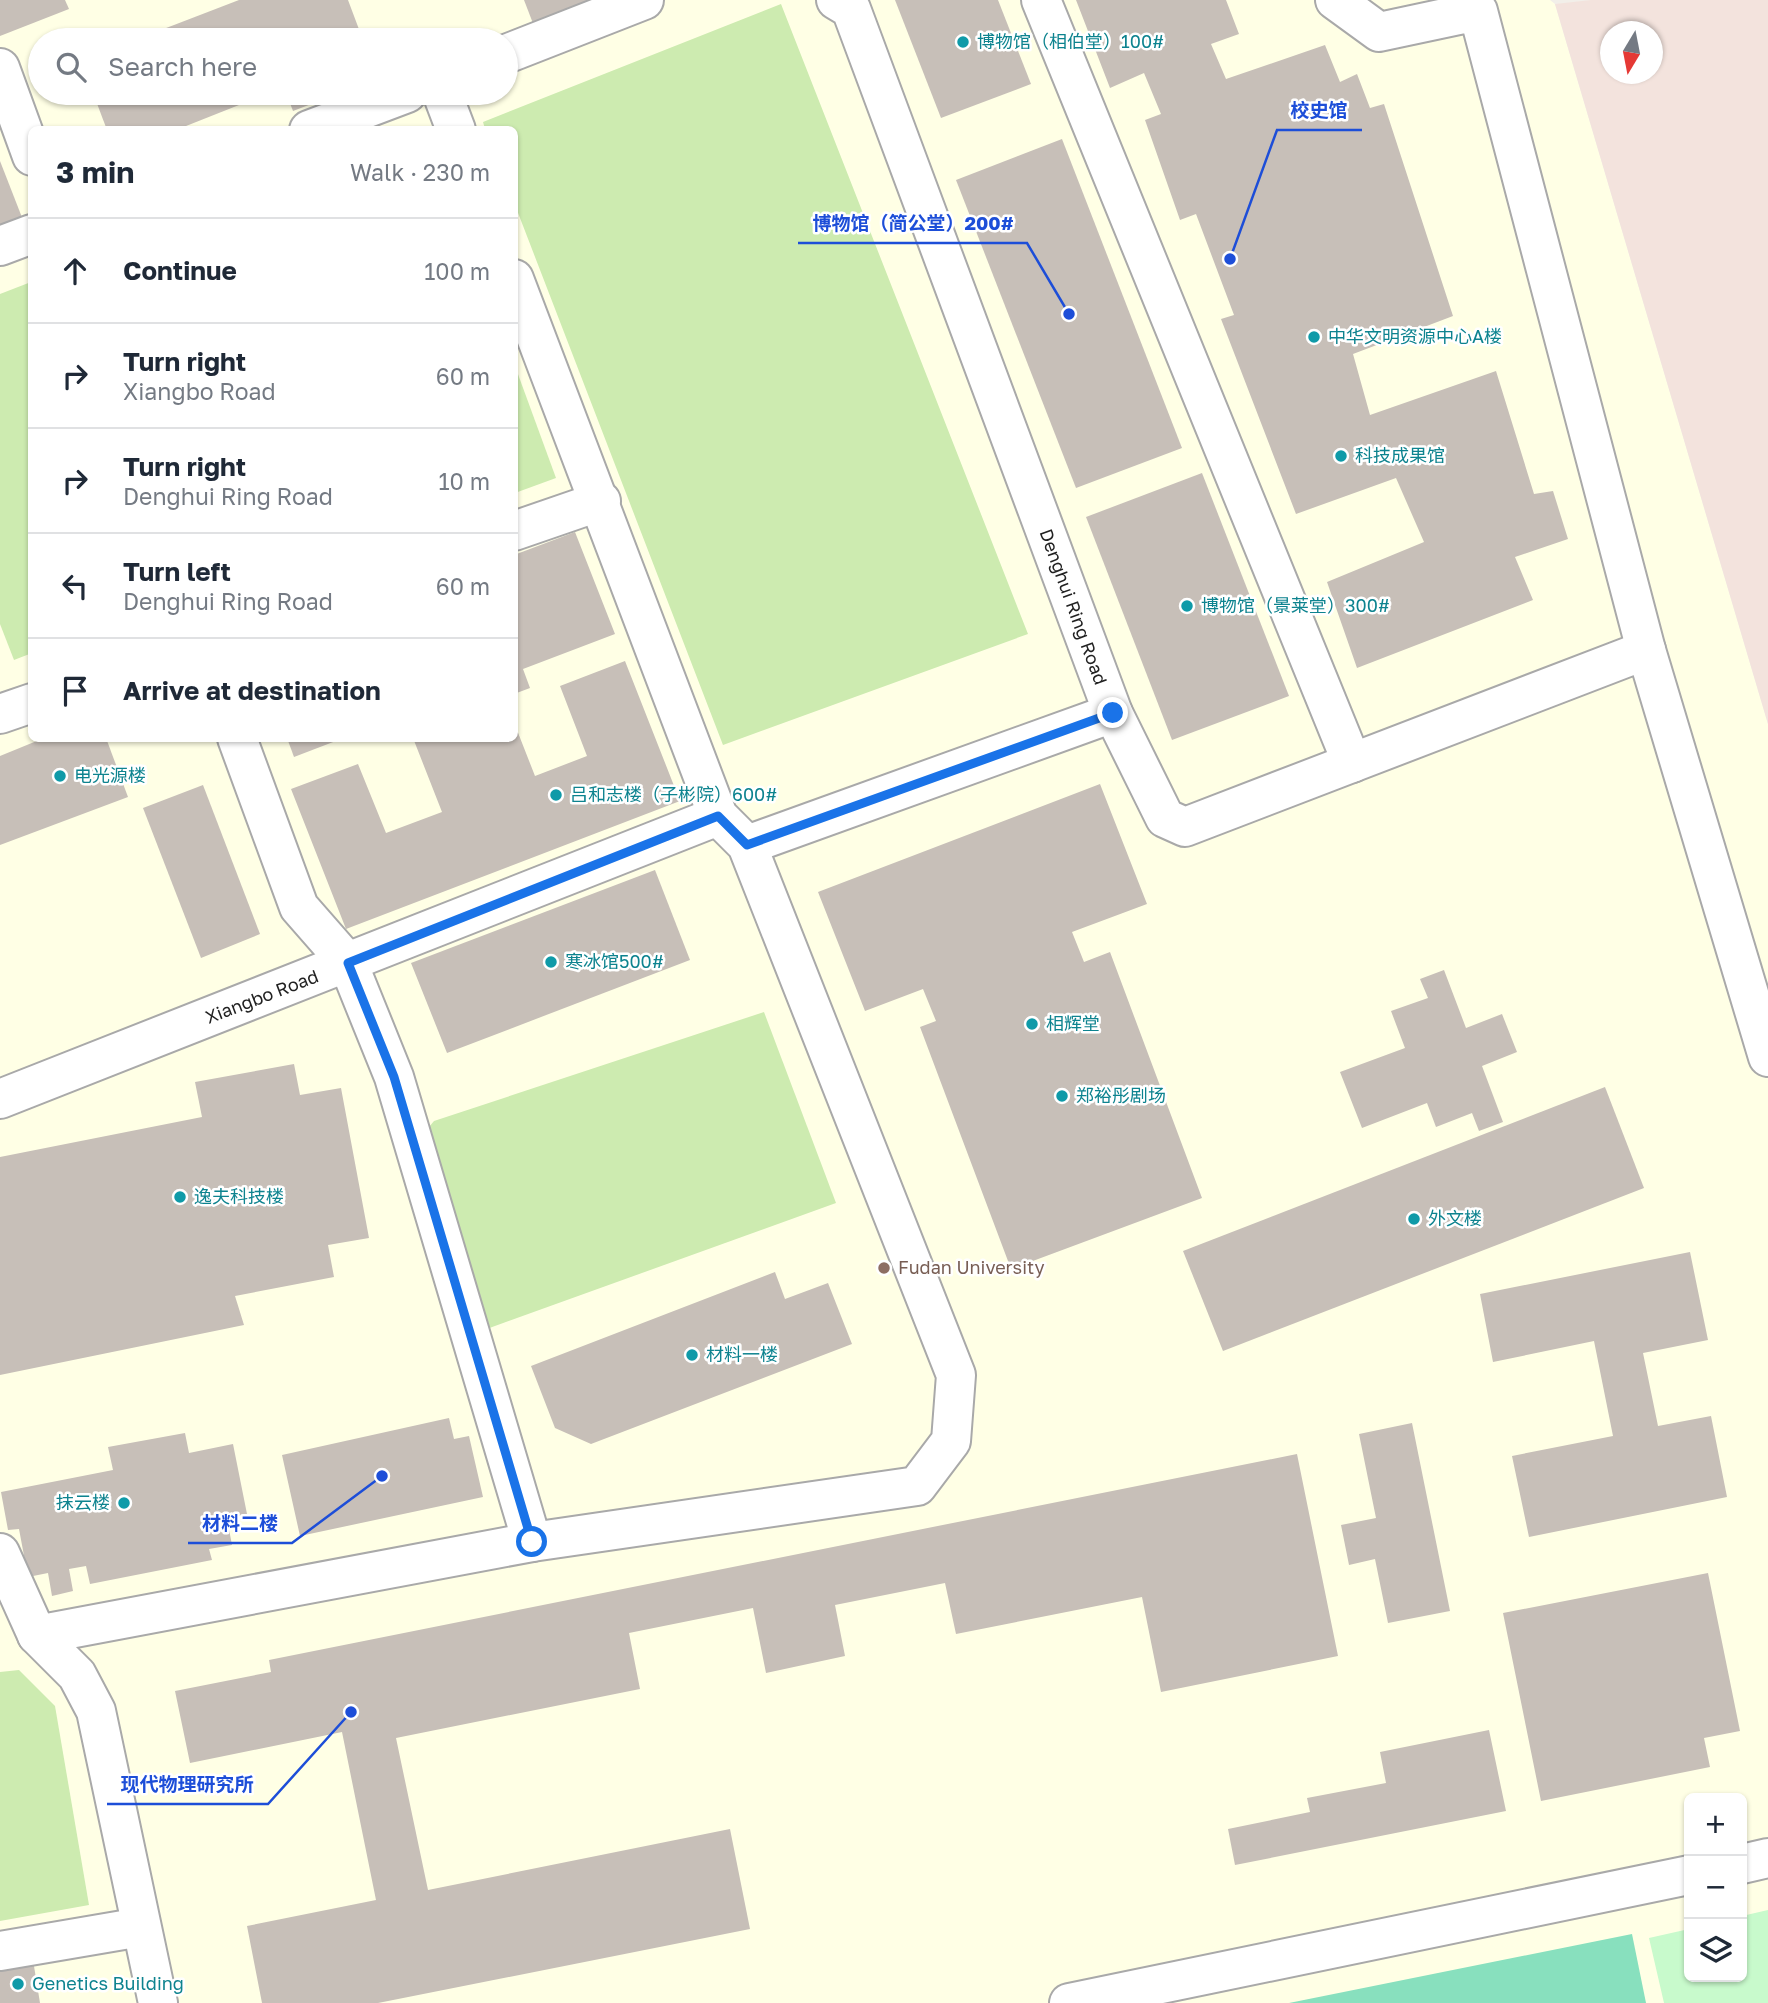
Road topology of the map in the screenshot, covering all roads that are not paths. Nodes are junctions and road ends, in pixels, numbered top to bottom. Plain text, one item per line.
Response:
1 (644, 0) edge
2 (836, 0) edge
3 (1041, 0) edge
4 (1335, 0) edge
5 (518, 49) edge
6 (0, 68) edge
7 (375, 105) edge
8 (447, 105) edge
9 (320, 126) edge
10 (454, 126) edge
11 (28, 145) edge
12 (28, 236) edge
13 (0, 246) edge
14 (518, 289) edge
15 (601, 501) junction
16 (518, 530) edge
17 (1646, 650) junction
18 (28, 704) edge
19 (1113, 713) junction
20 (0, 714) edge
21 (238, 742) edge
22 (1352, 763) junction
23 (718, 816) junction
24 (747, 845) junction
25 (348, 963) junction
26 (1768, 1057) edge
27 (0, 1099) edge
28 (532, 1542) junction
29 (0, 1553) edge
30 (37, 1635) junction
31 (1768, 1858) edge
32 (1747, 1863) edge
33 (1684, 1876) edge
34 (142, 1927) junction
35 (0, 1951) edge
36 (158, 2003) edge
37 (1069, 2003) edge

1 - 5 lane
2 - 19 lane, Denghui Ring Road
3 - 22 lane
4 - 17 lane
6 - 11 lane
7 - 9 lane
8 - 10 lane
12 - 13 lane
14 - 15 lane
15 - 16 lane
15 - 23 lane
17 - 22 lane, Denghui Ring Road
17 - 26 lane
18 - 20 lane
19 - 22 lane, Denghui Ring Road
19 - 24 lane
21 - 25 lane
23 - 24 lane
23 - 25 lane, Xiangbo Road
24 - 28 lane
25 - 27 lane, Xiangbo Road
25 - 28 lane
28 - 30 lane
29 - 30 lane
30 - 34 lane
31 - 32 lane
33 - 37 lane
34 - 35 lane
34 - 36 lane

